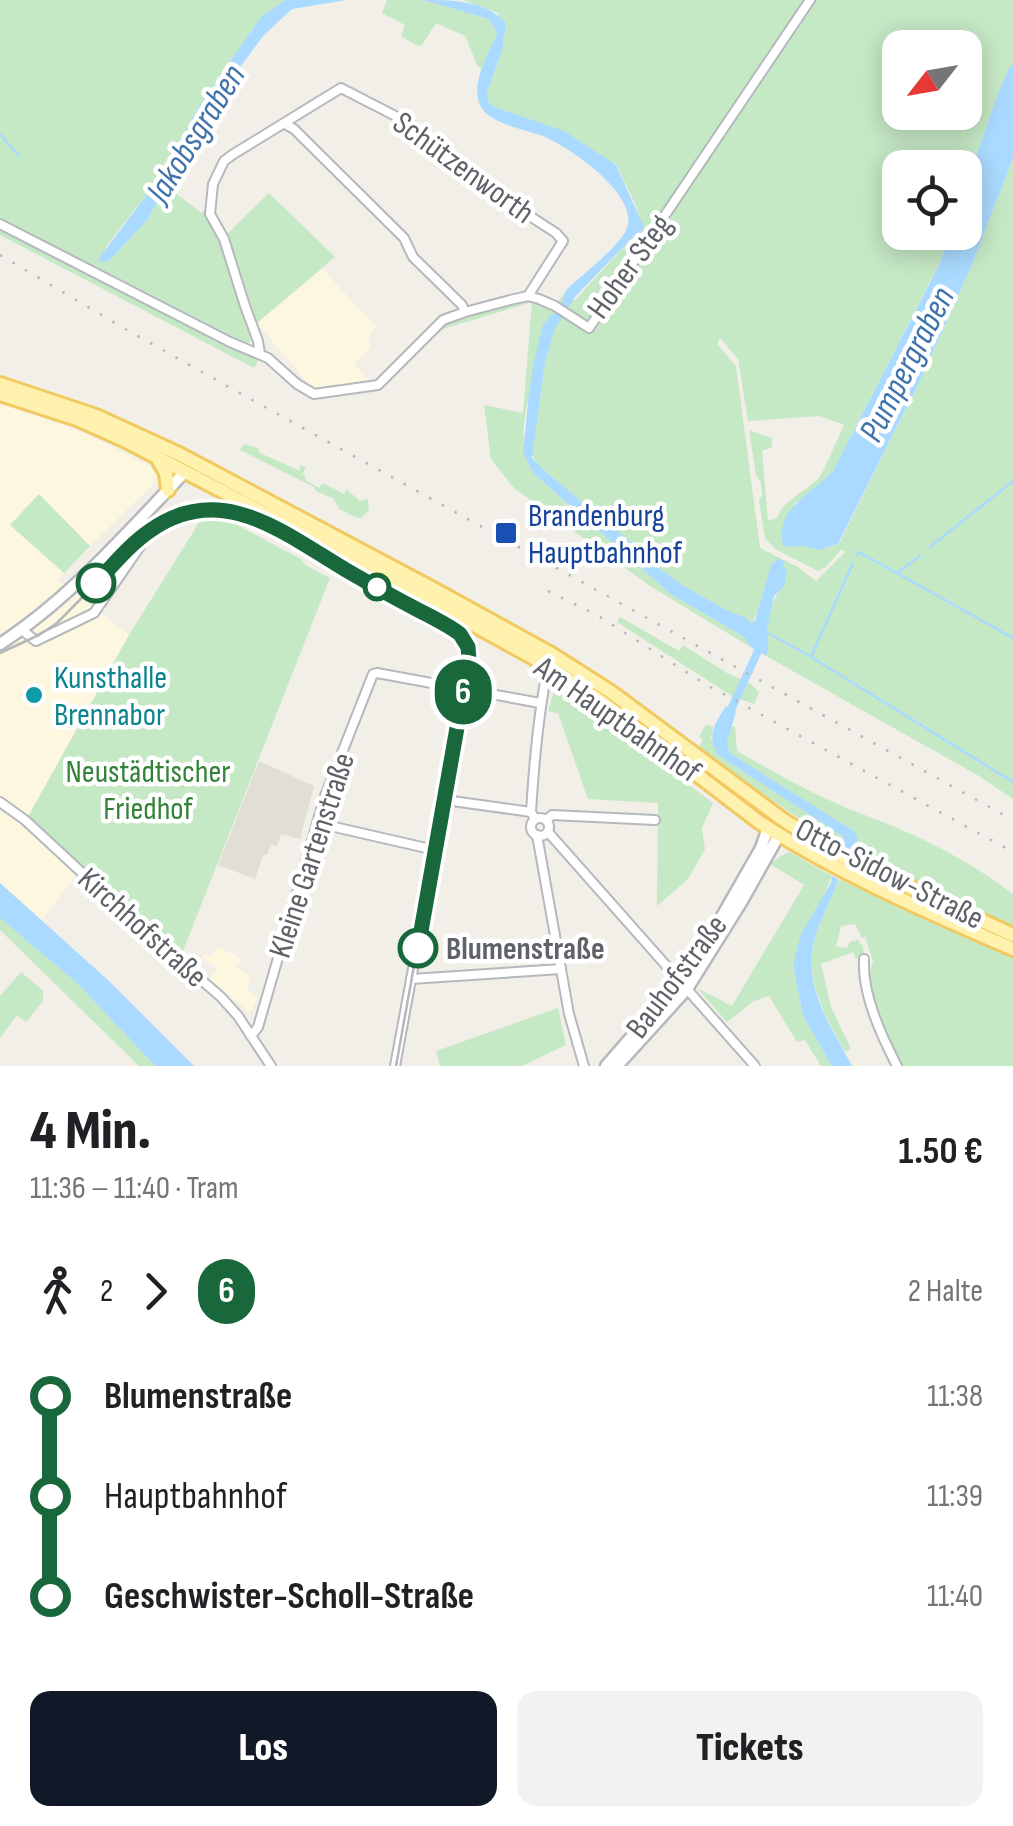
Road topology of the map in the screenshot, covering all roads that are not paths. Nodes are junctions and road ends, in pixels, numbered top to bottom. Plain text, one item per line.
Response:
1 (810, 0) edge
2 (285, 124) junction
3 (0, 224) edge
4 (528, 296) junction
5 (465, 312) junction
6 (264, 356) junction
7 (0, 384) edge
8 (0, 394) edge
9 (149, 453) junction
10 (190, 467) junction
11 (168, 490) junction
12 (141, 546) dead end
13 (22, 630) junction
14 (0, 644) edge
15 (550, 661) junction
16 (468, 689) junction
17 (540, 702) junction
18 (630, 714) junction
19 (445, 800) junction
20 (0, 802) edge
21 (533, 815) junction
22 (782, 819) junction
23 (546, 820) junction
24 (655, 820) dead end
25 (318, 823) junction
26 (774, 831) junction
27 (548, 832) junction
28 (537, 835) junction
29 (435, 850) junction
30 (832, 859) junction
31 (853, 870) junction
32 (1013, 934) edge
33 (1013, 949) edge
34 (864, 959) dead end
35 (561, 969) junction
36 (411, 979) junction
37 (684, 985) junction
38 (251, 1036) junction
39 (271, 1066) edge
40 (395, 1066) edge
41 (584, 1066) edge
42 (606, 1066) edge
43 (617, 1066) edge
44 (755, 1066) edge
45 (897, 1066) edge

1 - 4 street, Hoher Steg
2 - 4 street, Schützenworth
2 - 5 street
2 - 6 street, Schützenworth
3 - 6 street
4 - 5 street
5 - 6 street
7 - 10 main road
8 - 9 main road
9 - 10 main road
9 - 11 main road
10 - 11 street
10 - 15 main road, Am Hauptbahnhof
11 - 13 street
12 - 13 street
13 - 14 street
15 - 17 street
15 - 18 main road, Am Hauptbahnhof
16 - 17 street
16 - 19 street
16 - 25 street, Kleine Gartenstraße
17 - 21 street
18 - 22 main road, Am Hauptbahnhof
18 - 26 main road, Am Hauptbahnhof
19 - 21 street
19 - 29 street
20 - 38 street, Kirchhofstraße
21 - 23 street
21 - 28 street
22 - 26 main road
22 - 30 main road, Otto-Sidow-Straße
23 - 24 street
23 - 27 street
25 - 29 street
25 - 38 street, Kleine Gartenstraße
26 - 30 main road, Otto-Sidow-Straße
26 - 37 street, Bauhofstraße
27 - 28 street
27 - 37 street
28 - 35 street
29 - 36 street
30 - 31 main road, Otto-Sidow-Straße
31 - 32 main road, Otto-Sidow-Straße
31 - 33 main road, Otto-Sidow-Straße
34 - 45 street
35 - 36 street
35 - 41 street
36 - 40 street
37 - 42 street, Bauhofstraße
37 - 43 street, Bauhofstraße
37 - 44 street
38 - 39 street, Kirchhofstraße

